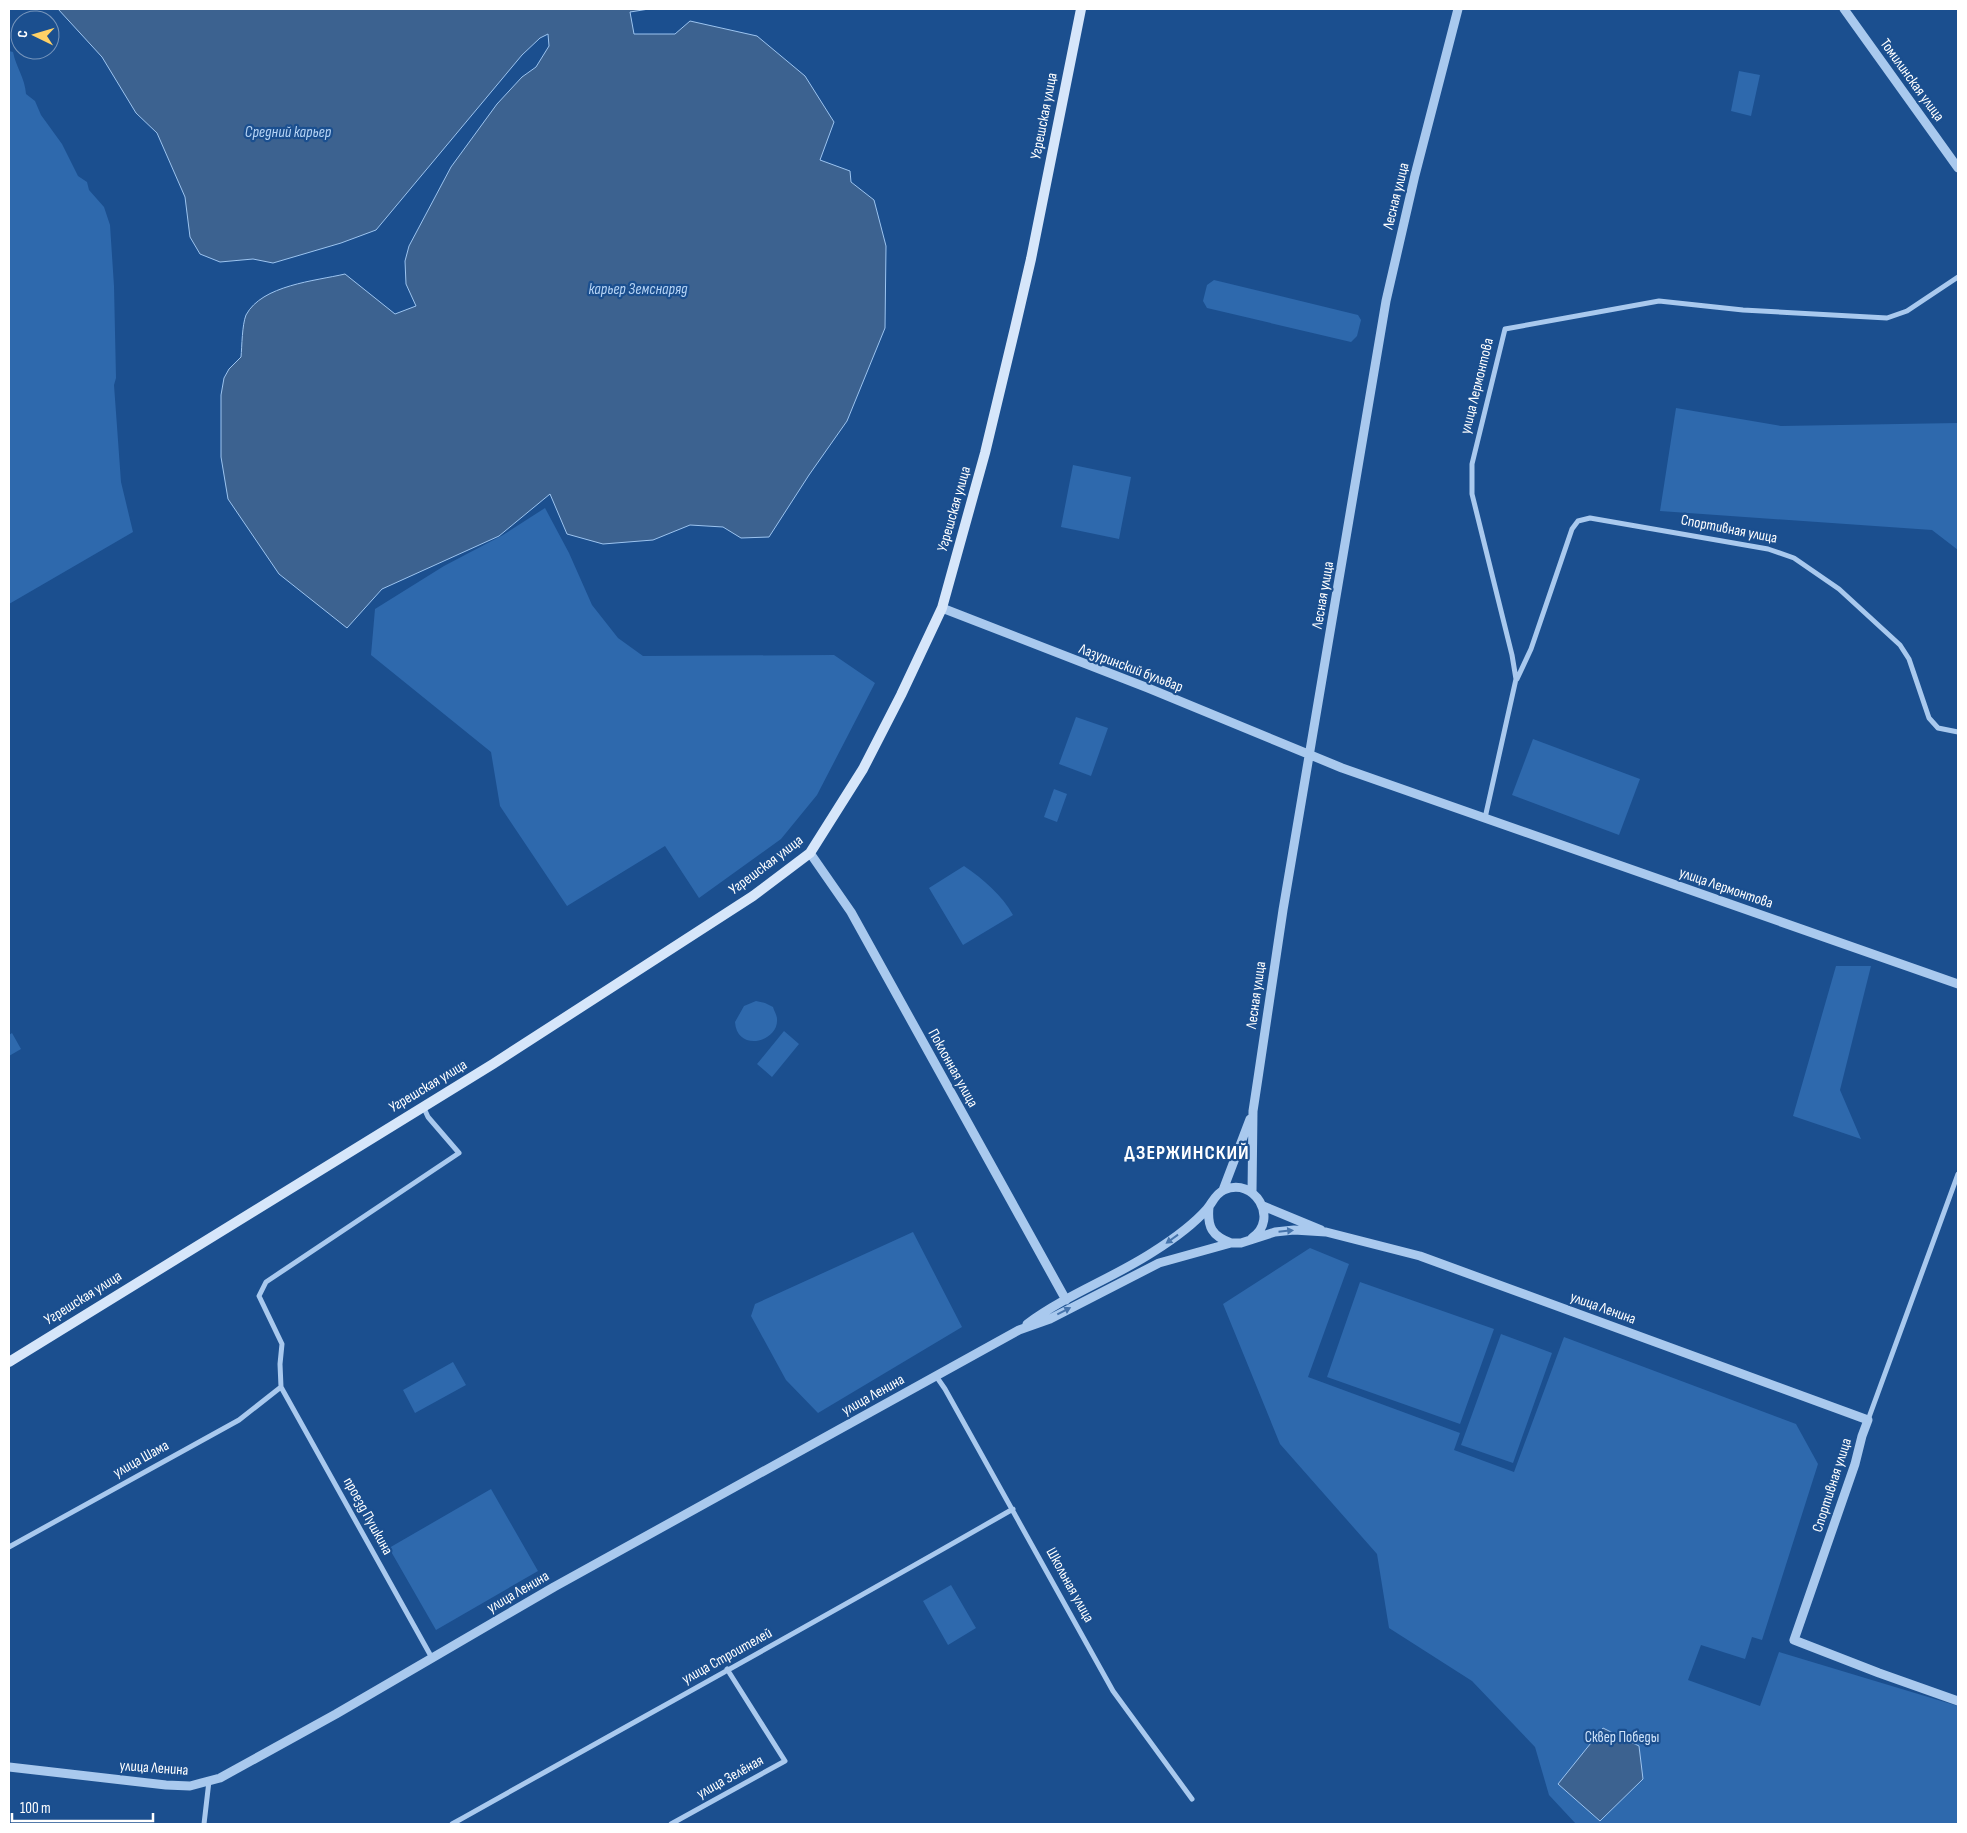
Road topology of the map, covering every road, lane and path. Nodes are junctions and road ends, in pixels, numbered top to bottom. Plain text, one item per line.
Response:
1 (1080, 9) edge
2 (1458, 9) edge
3 (1844, 9) edge
4 (1958, 168) edge
5 (1958, 277) edge
6 (942, 608) junction
7 (1516, 679) junction
8 (1958, 732) edge
9 (1310, 755) junction
10 (1485, 818) junction
11 (810, 853) junction
12 (1958, 984) edge
13 (423, 1106) junction
14 (1253, 1111) junction
15 (1958, 1174) edge
16 (1223, 1190) junction
17 (1252, 1192) junction
18 (1263, 1206) junction
19 (1209, 1207) junction
20 (1326, 1232) junction
21 (1248, 1241) junction
22 (1231, 1243) junction
23 (1066, 1300) junction
24 (1019, 1330) junction
25 (9, 1362) edge
26 (936, 1376) junction
27 (281, 1387) junction
28 (1868, 1420) junction
29 (1013, 1509) junction
30 (9, 1547) edge
31 (432, 1658) junction
32 (727, 1669) junction
33 (1958, 1701) edge
34 (9, 1767) edge
35 (209, 1781) junction
36 (1192, 1799) dead end
37 (204, 1824) edge
38 (452, 1824) edge
39 (671, 1824) edge

1 - 6 main road, Угрешская улица
2 - 9 street, Лесная улица
3 - 4 street, Томилинская улица
5 - 7 street, улица Лермонтова
6 - 9 street, Лазуринский бульвар
6 - 11 main road, Угрешская улица
7 - 8 street, Спортивная улица
7 - 10 street, улица Лермонтова
9 - 10 street, улица Лермонтова
9 - 14 street, Лесная улица
10 - 12 street, улица Лермонтова
11 - 13 main road, Угрешская улица
11 - 23 street, Поклонная улица
13 - 25 main road, Угрешская улица
13 - 27 street
14 - 16 street, улица Ленина
14 - 17 street, Лесная улица
15 - 28 street, Спортивная улица
16 - 17 street
16 - 19 street, улица Ленина
17 - 18 street, улица Ленина
18 - 20 street, улица Ленина
18 - 21 street
19 - 22 street
19 -> 23 street, улица Ленина
21 -> 20 street, улица Ленина
20 - 28 street, улица Ленина
21 - 22 street, улица Ленина
24 -> 22 street, улица Ленина
23 - 24 street, улица Ленина
24 - 26 street, улица Ленина
26 - 29 street, Школьная улица
26 - 31 street, улица Ленина
27 - 30 street, улица Шама
27 - 31 street, проезд Пушкина
28 - 33 street, Спортивная улица
29 - 32 street, улица Строителей
29 - 36 street, Школьная улица
31 - 35 street, улица Ленина
32 - 38 street, улица Строителей
32 - 39 street, улица Зелёная
34 - 35 street, улица Ленина
35 - 37 street

